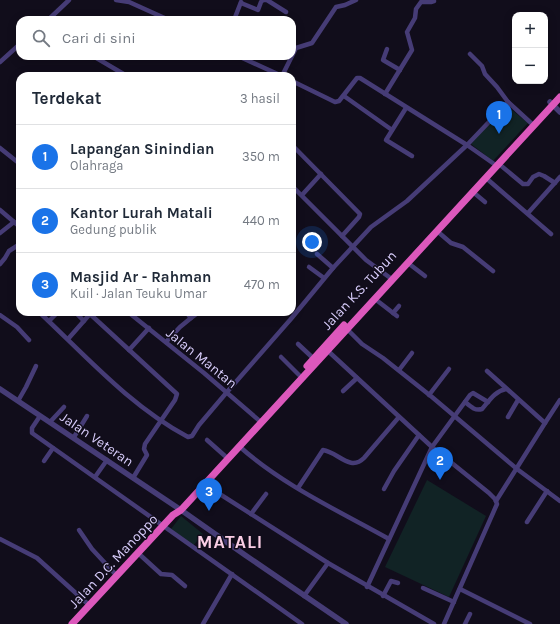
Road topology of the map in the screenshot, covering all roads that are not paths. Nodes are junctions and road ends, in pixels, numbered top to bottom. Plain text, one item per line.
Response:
1 (116, 0) edge
2 (356, 0) edge
3 (241, 1) edge
4 (434, 1) edge
5 (67, 2) edge
6 (286, 12) dead end
7 (52, 16) edge
8 (160, 16) edge
9 (235, 16) edge
10 (16, 48) edge
11 (296, 48) edge
12 (387, 49) dead end
13 (470, 54) dead end
14 (100, 60) edge
15 (246, 60) edge
16 (290, 60) edge
17 (0, 62) edge
18 (400, 70) junction
19 (120, 72) edge
20 (268, 72) edge
21 (284, 72) edge
22 (296, 83) edge
23 (560, 91) edge
24 (385, 94) junction
25 (344, 96) junction
26 (560, 97) edge
27 (508, 102) junction
28 (552, 104) junction
29 (406, 108) junction
30 (560, 112) edge
31 (531, 123) junction
32 (392, 130) junction
33 (467, 145) junction
34 (0, 148) edge
35 (296, 149) edge
36 (412, 156) dead end
37 (16, 161) edge
38 (496, 165) junction
39 (321, 174) junction
40 (486, 178) junction
41 (560, 178) edge
42 (555, 183) junction
43 (296, 190) edge
44 (473, 192) junction
45 (302, 195) junction
46 (485, 202) dead end
47 (0, 210) edge
48 (528, 213) junction
49 (14, 222) joint
50 (437, 231) junction
51 (0, 233) edge
52 (551, 234) dead end
53 (342, 236) junction
54 (16, 246) edge
55 (352, 247) junction
56 (317, 254) dead end
57 (408, 263) junction
58 (0, 264) edge
59 (309, 267) dead end
60 (333, 268) junction
61 (493, 271) dead end
62 (425, 276) dead end
63 (324, 278) junction
64 (391, 279) junction
65 (375, 299) junction
66 (399, 306) dead end
67 (296, 313) edge
68 (0, 315) edge
69 (43, 316) edge
70 (54, 316) edge
71 (79, 316) edge
72 (88, 316) edge
73 (93, 316) edge
74 (133, 316) edge
75 (194, 316) edge
76 (293, 316) edge
77 (191, 318) joint
78 (49, 321) junction
79 (84, 321) junction
80 (149, 328) junction
81 (347, 329) junction
82 (68, 339) junction
83 (29, 340) dead end
84 (166, 342) junction
85 (298, 344) dead end
86 (129, 350) junction
87 (328, 351) junction
88 (412, 352) dead end
89 (281, 357) dead end
90 (314, 359) junction
91 (36, 366) dead end
92 (449, 369) dead end
93 (399, 370) junction
94 (487, 371) dead end
95 (299, 375) junction
96 (357, 378) junction
97 (0, 389) edge
98 (506, 389) junction
99 (343, 391) dead end
100 (227, 392) junction
101 (429, 394) junction
102 (518, 400) junction
103 (560, 400) edge
104 (18, 401) junction
105 (465, 402) junction
106 (488, 402) junction
107 (64, 407) dead end
108 (40, 416) junction
109 (86, 416) dead end
110 (454, 416) junction
111 (399, 417) junction
112 (508, 417) dead end
113 (160, 421) junction
114 (260, 421) junction
115 (50, 422) junction
116 (545, 423) junction
117 (419, 435) junction
118 (74, 438) junction
119 (207, 440) dead end
120 (239, 446) junction
121 (432, 447) junction
122 (53, 448) junction
123 (225, 456) junction
124 (107, 460) junction
125 (44, 461) dead end
126 (517, 469) junction
127 (95, 477) junction
128 (133, 478) junction
129 (204, 484) junction
130 (298, 488) junction
131 (384, 489) dead end
132 (547, 491) junction
133 (266, 494) dead end
134 (496, 501) junction
135 (560, 501) edge
136 (179, 509) junction
137 (251, 514) junction
138 (527, 522) dead end
139 (164, 525) junction
140 (79, 530) dead end
141 (0, 539) edge
142 (389, 539) junction
143 (138, 553) junction
144 (328, 563) junction
145 (121, 571) junction
146 (232, 574) junction
147 (398, 583) dead end
148 (185, 586) dead end
149 (368, 587) junction
150 (423, 588) dead end
151 (460, 589) junction
152 (304, 596) junction
153 (383, 596) junction
154 (454, 602) junction
155 (89, 605) junction
156 (470, 614) dead end
157 (72, 624) edge
158 (203, 624) edge
159 (302, 624) edge
160 (346, 624) edge
161 (434, 624) edge
162 (444, 624) edge
163 (465, 624) edge
164 (530, 624) edge

1 - 8 street
2 - 11 street
3 - 6 street
3 - 9 street
4 - 18 street
5 - 7 street
10 - 17 street
12 - 18 street
13 - 27 street
14 - 19 street
15 - 20 street
16 - 21 street
18 - 24 street
22 - 25 street
23 - 28 highway, Jalan K.S. Tubun
24 - 25 street
24 - 29 street
25 - 32 street
26 - 28 highway, Jalan K.S. Tubun
27 - 31 street
27 - 33 street
28 - 30 street
28 - 31 highway, Jalan K.S. Tubun
28 - 38 highway, Jalan K.S. Tubun
29 - 32 street
29 - 33 street
31 - 38 highway, Jalan K.S. Tubun
32 - 36 street
33 - 38 street
33 - 55 street
34 - 37 street
35 - 39 street
38 - 40 highway, Jalan K.S. Tubun
38 - 42 street
38 - 64 highway, Jalan K.S. Tubun
39 - 45 street
39 - 53 street
40 - 44 highway, Jalan K.S. Tubun
40 - 48 street
41 - 42 street
42 - 48 street
43 - 45 street
44 - 46 street
44 - 50 highway, Jalan K.S. Tubun
45 - 53 street
47 - 49 street
48 - 52 street
49 - 51 street
50 - 57 highway, Jalan K.S. Tubun
50 - 61 street
53 - 55 street
54 - 58 street
55 - 60 street
55 - 64 street
56 - 60 street
57 - 62 street
57 - 64 highway, Jalan K.S. Tubun
59 - 63 street
60 - 63 street
63 - 67 street
64 - 65 highway, Jalan K.S. Tubun
64 - 90 highway, Jalan K.S. Tubun
65 - 66 street
65 - 81 highway, Jalan K.S. Tubun
68 - 83 street
69 - 78 street
70 - 78 street
71 - 79 street
72 - 79 street
73 - 86 street
74 - 80 street, Jalan Mantan
75 - 77 street
76 - 100 street
77 - 84 street
78 - 82 street
79 - 82 street
80 - 84 street, Jalan Mantan
80 - 86 street
81 - 87 highway, Jalan K.S. Tubun
81 - 93 street
82 - 113 street
84 - 100 street, Jalan Mantan
85 - 90 street
86 - 113 street
87 - 96 street
87 - 114 highway, Jalan K.S. Tubun
88 - 93 street
89 - 95 street
90 - 95 highway, Jalan K.S. Tubun
91 - 104 street
92 - 101 street
93 - 101 street
94 - 98 street
95 - 114 highway, Jalan K.S. Tubun
96 - 99 street
96 - 111 street
97 - 104 street, Jalan Veteran
98 - 102 street
98 - 106 street
100 - 113 street
100 - 114 street, Jalan Mantan
101 - 110 street
102 - 112 street
102 - 116 street
103 - 116 street
104 - 108 street, Jalan Veteran
105 - 106 street
105 - 106 street
105 - 110 street
107 - 115 street
108 - 115 street, Jalan Veteran
108 - 122 street
109 - 118 street
110 - 121 street
110 - 126 street
111 - 117 street
111 - 130 street
113 - 128 street
114 - 120 highway, Jalan K.S. Tubun
114 - 123 highway, Jalan K.S. Tubun
115 - 118 street, Jalan Veteran
116 - 126 street
117 - 121 street
117 - 131 street
118 - 124 street, Jalan Veteran
119 - 123 street
120 - 129 highway, Jalan K.S. Tubun
120 - 130 street
121 - 134 street
121 - 142 street
122 - 125 street
122 - 127 street
123 - 136 highway, Jalan K.S. Tubun
124 - 127 street
124 - 128 street, Jalan Veteran
126 - 132 street
126 - 134 street
127 - 139 street
128 - 136 street, Jalan Veteran
129 - 136 highway, Jalan K.S. Tubun
129 - 137 street
130 - 142 street
132 - 135 street
132 - 138 street
133 - 137 street
134 - 151 street
136 - 139 highway, Jalan D.C. Manoppo
136 - 152 street, Jalan Veteran
137 - 144 street
139 - 143 highway, Jalan D.C. Manoppo
139 - 146 street
140 - 145 street
141 - 155 street
142 - 149 street
143 - 145 highway, Jalan D.C. Manoppo
143 - 148 street
144 - 149 street
144 - 152 street
145 - 155 highway, Jalan D.C. Manoppo
146 - 158 street
146 - 159 street
147 - 153 street
149 - 153 street
150 - 154 street
151 - 154 street
151 - 164 street
152 - 160 street, Jalan Veteran
153 - 161 street
154 - 162 street
155 - 157 highway, Jalan D.C. Manoppo
156 - 163 street

